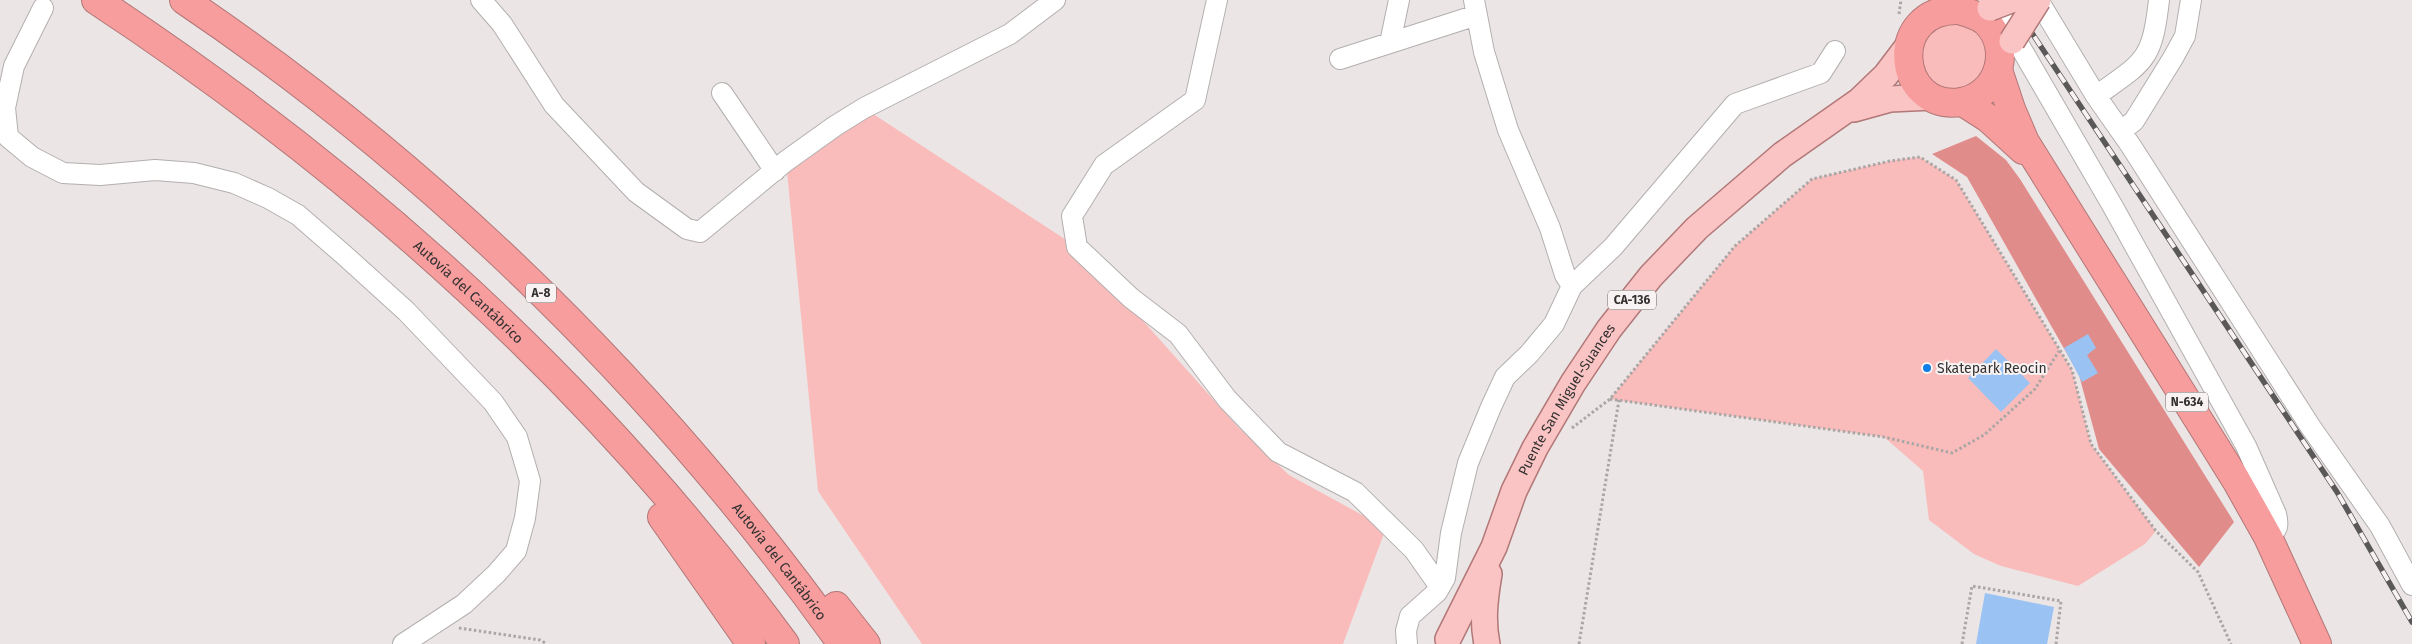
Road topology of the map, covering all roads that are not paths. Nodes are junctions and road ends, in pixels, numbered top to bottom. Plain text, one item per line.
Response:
1 (96, 0) edge
2 (184, 0) edge
3 (481, 0) edge
4 (1054, 0) edge
5 (1217, 0) edge
6 (1399, 0) edge
7 (1914, 0) edge
8 (2038, 0) edge
9 (2159, 0) edge
10 (2191, 0) edge
11 (1979, 5) edge
12 (43, 8) dead end
13 (1476, 8) edge
14 (1912, 37) junction
15 (1390, 43) junction
16 (1835, 51) dead end
17 (2004, 57) junction
18 (1340, 59) dead end
19 (722, 93) dead end
20 (2096, 96) junction
21 (1932, 98) junction
22 (1963, 102) junction
23 (1845, 112) junction
24 (341, 116) junction
25 (2121, 131) junction
26 (4, 138) edge
27 (322, 162) junction
28 (2041, 170) junction
29 (775, 171) junction
30 (1572, 286) junction
31 (2268, 537) junction
32 (1494, 547) junction
33 (2412, 585) edge
34 (1440, 586) junction
35 (1440, 642) edge
36 (403, 644) edge
37 (751, 644) edge
38 (784, 644) edge
39 (842, 644) edge
40 (866, 644) edge
41 (1407, 644) edge
42 (1475, 644) edge
43 (1487, 644) edge
44 (2317, 644) edge

1 - 27 highway, Autovía del Cantábrico
2 - 24 highway, Autovía del Cantábrico / A-8
3 - 29 street
4 - 29 street
5 - 34 street
6 - 15 street
7 - 14 highway
8 - 17 main road, bridge
8 - 20 street
9 - 20 street
10 - 25 street
11 - 14 highway
11 - 17 highway, N-634
11 - 31 street
12 - 26 street
13 - 15 street
13 - 30 street
14 - 21 highway
14 - 23 main road, Puente San Miguel-Suances
15 - 18 street
16 - 30 street
17 - 22 highway
17 - 28 highway, N-634
19 - 29 street
20 - 25 street
21 - 22 highway, N-634
21 - 23 main road, Puente San Miguel-Suances
22 - 28 highway, N-634
23 - 32 main road, Puente San Miguel-Suances / CA-136
24 - 39 highway, Autovía del Cantábrico / A-8
24 - 40 highway
25 - 33 street
26 - 36 street
27 - 37 highway
27 - 38 highway, Autovía del Cantábrico
28 - 31 highway, N-634
30 - 34 street
31 - 44 highway, N-634
32 - 35 main road, Puente San Miguel-Suances
32 - 43 main road, Puente San Miguel-Suances
34 - 41 street
35 - 42 main road, Puente San Miguel-Suances

